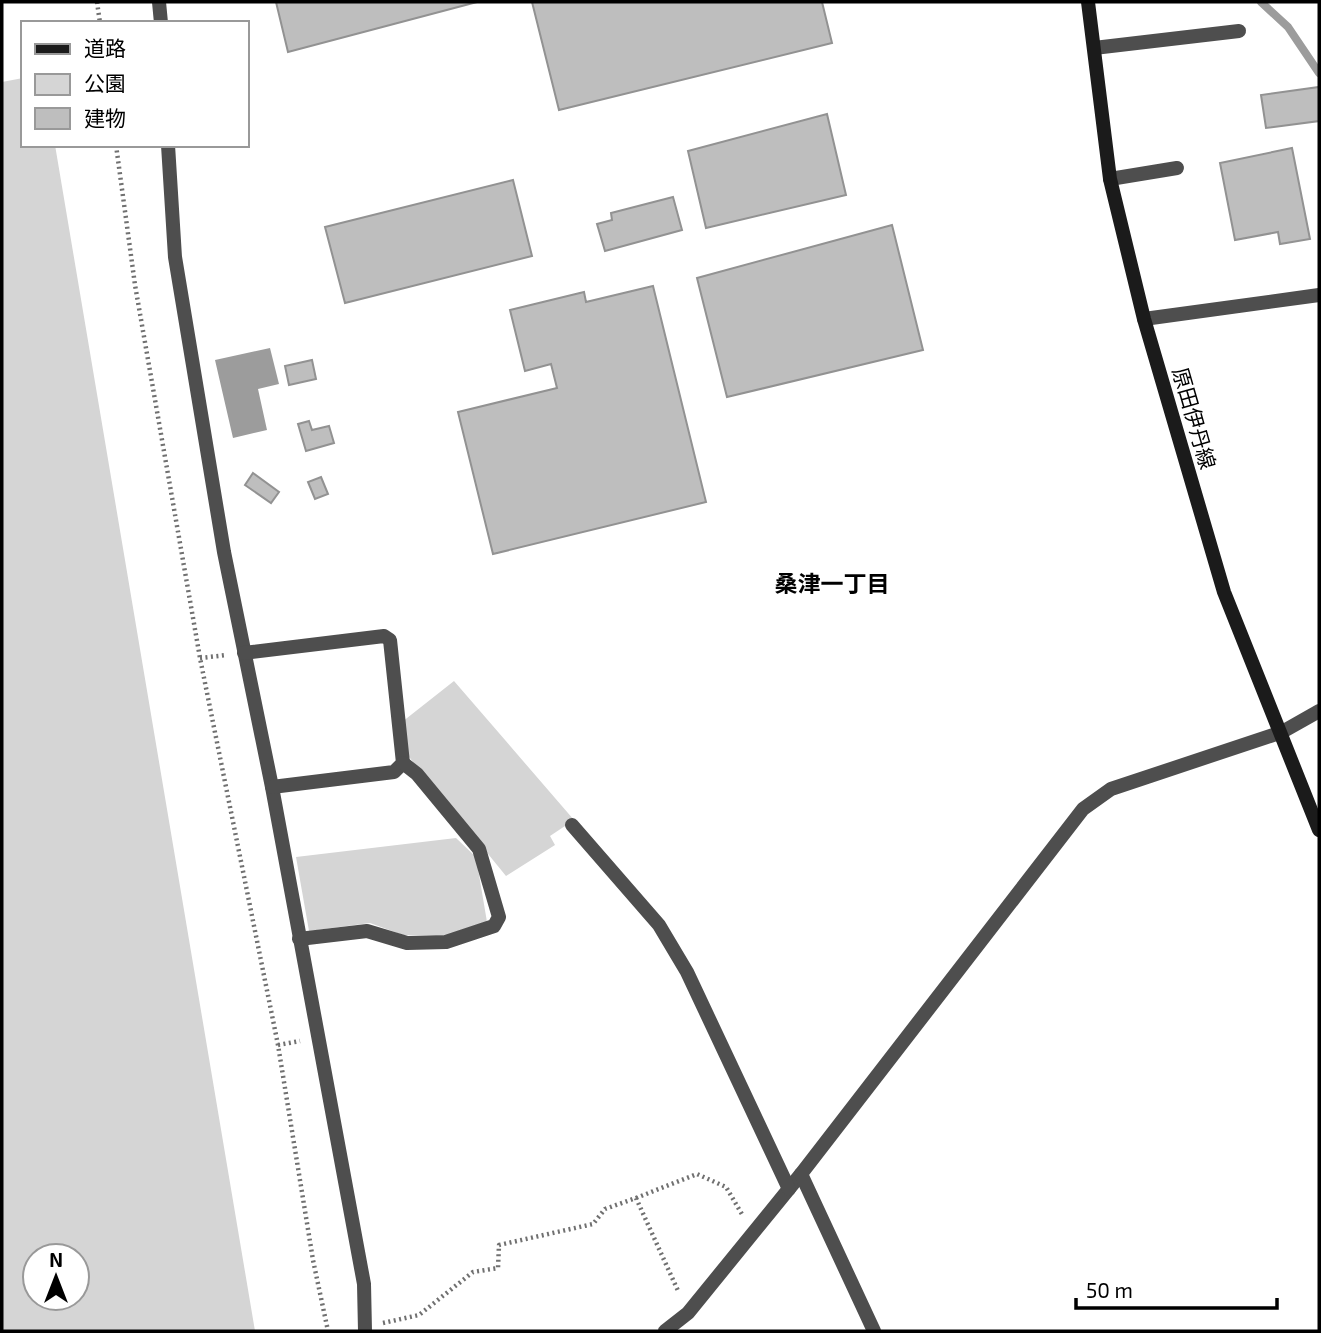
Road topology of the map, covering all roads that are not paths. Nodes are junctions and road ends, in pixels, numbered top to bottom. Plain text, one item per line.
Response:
1 (159, 2) edge
2 (1088, 2) edge
3 (161, 21) edge
4 (1239, 31) dead end
5 (1094, 48) junction
6 (168, 147) edge
7 (1177, 168) dead end
8 (1111, 179) junction
9 (1319, 295) edge
10 (1144, 318) junction
11 (244, 653) junction
12 (1319, 712) edge
13 (1282, 732) junction
14 (403, 764) junction
15 (272, 787) junction
16 (572, 825) dead end
17 (1319, 830) edge
18 (299, 939) junction
19 (801, 1174) junction
20 (789, 1189) junction
21 (367, 1330) edge
22 (665, 1331) edge
23 (874, 1331) edge

1 - 3 street
2 - 5 street, 原田伊丹線
4 - 5 street
5 - 8 street, 原田伊丹線
6 - 11 street
7 - 8 street
8 - 10 street, 原田伊丹線
9 - 10 street
10 - 13 street, 原田伊丹線
11 - 14 street
11 - 15 street
12 - 13 street
13 - 17 street, 原田伊丹線
13 - 19 street
14 - 15 street
14 - 18 street
15 - 18 street
16 - 20 street
18 - 21 street
19 - 20 street
19 - 23 street
20 - 22 street

